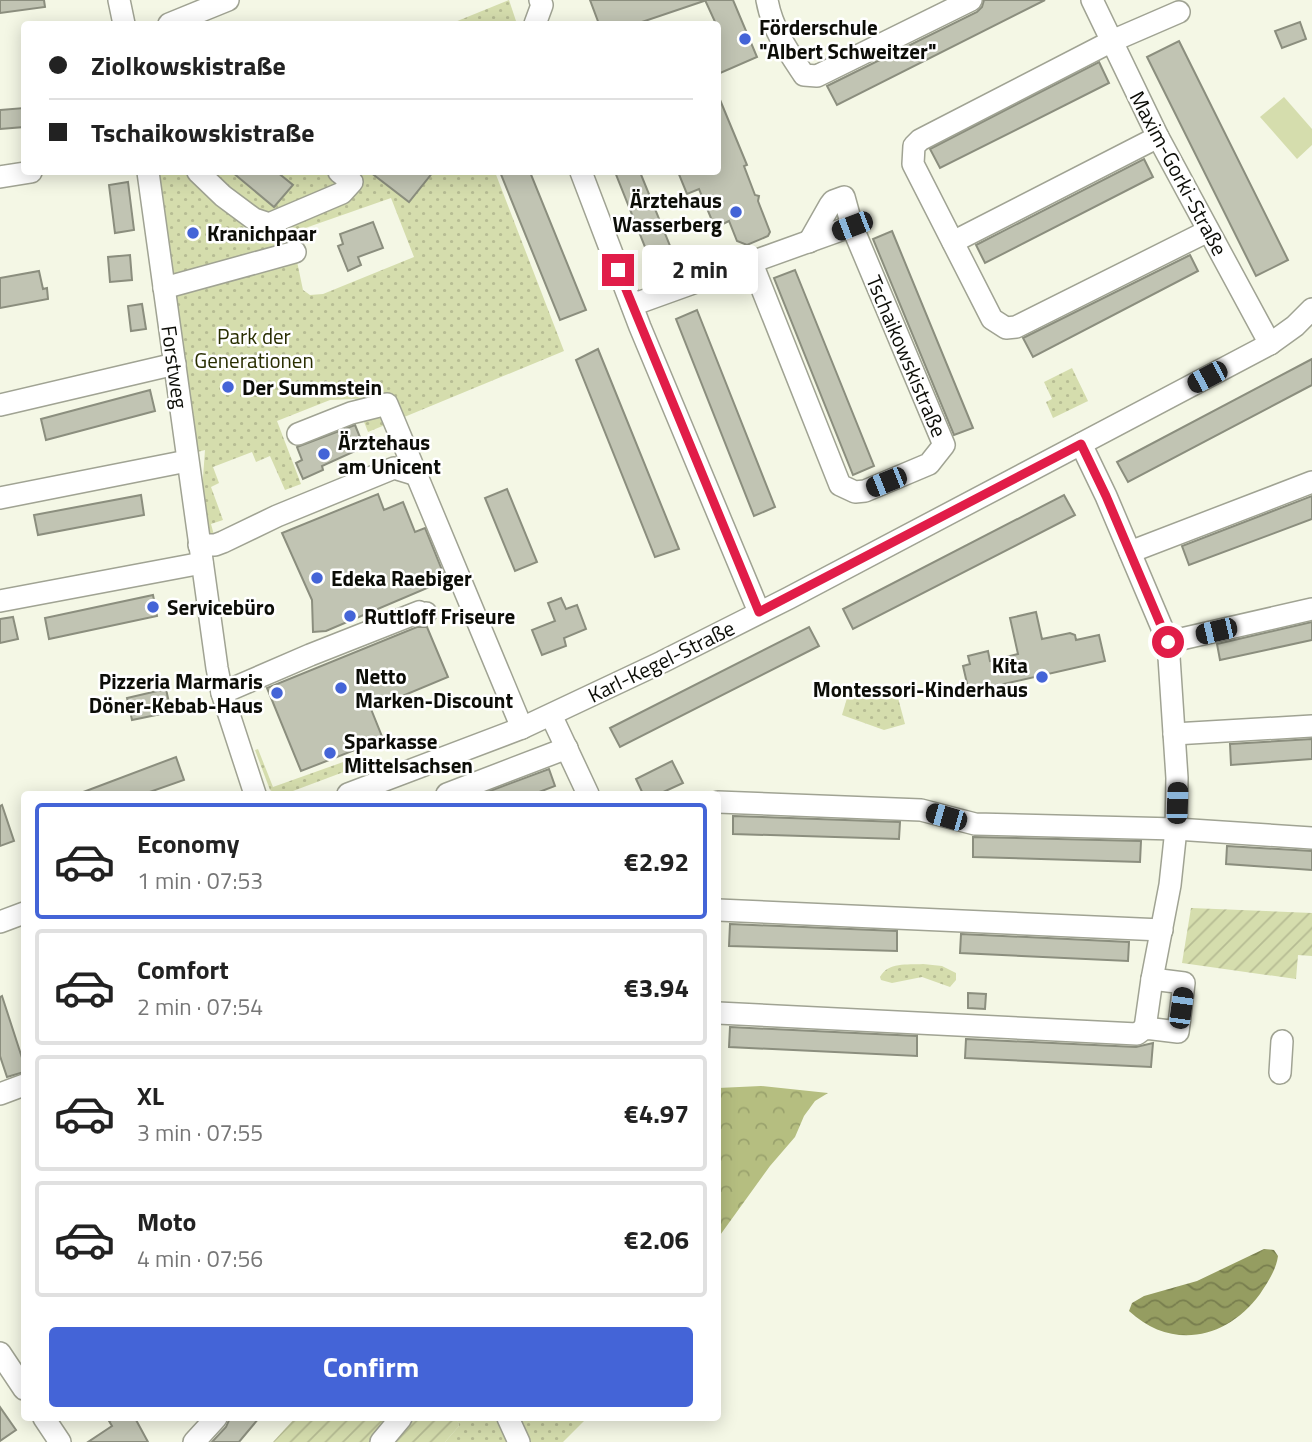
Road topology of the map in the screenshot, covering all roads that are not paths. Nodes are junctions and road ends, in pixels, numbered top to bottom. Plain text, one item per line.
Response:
1 (119, 0) edge
2 (228, 0) edge
3 (540, 0) edge
4 (767, 0) edge
5 (971, 0) edge
6 (1091, 0) edge
7 (1180, 12) dead end
8 (123, 21) edge
9 (176, 21) edge
10 (536, 21) edge
11 (1112, 41) junction
12 (1158, 136) junction
13 (21, 174) edge
14 (148, 175) edge
15 (201, 175) edge
16 (343, 175) edge
17 (582, 175) edge
18 (0, 177) edge
19 (269, 224) junction
20 (852, 226) junction
21 (1209, 231) junction
22 (809, 242) junction
23 (953, 242) junction
24 (751, 261) junction
25 (164, 288) junction
26 (632, 305) junction
27 (1312, 309) edge
28 (1270, 344) junction
29 (175, 364) junction
30 (0, 405) edge
31 (298, 433) dead end
32 (1081, 444) junction
33 (187, 461) junction
34 (417, 475) junction
35 (1312, 482) edge
36 (0, 498) edge
37 (1130, 552) junction
38 (201, 554) junction
39 (0, 601) edge
40 (1312, 610) edge
41 (759, 612) junction
42 (426, 613) dead end
43 (1168, 642) junction
44 (222, 693) junction
45 (551, 715) junction
46 (1312, 726) edge
47 (522, 728) junction
48 (1174, 734) junction
49 (567, 748) junction
50 (254, 791) edge
51 (356, 791) edge
52 (455, 791) edge
53 (587, 791) edge
54 (721, 802) edge
55 (1176, 829) junction
56 (1312, 838) edge
57 (721, 910) edge
58 (21, 914) edge
59 (0, 922) edge
60 (1162, 930) junction
61 (1152, 979) junction
62 (721, 1013) edge
63 (1145, 1028) junction
64 (1282, 1041) dead end
65 (1280, 1073) dead end
66 (21, 1086) edge
67 (1, 1091) edge
68 (0, 1353) edge
69 (21, 1384) edge
70 (213, 1421) edge
71 (399, 1421) edge
72 (509, 1421) edge
73 (194, 1442) edge
74 (382, 1442) edge
75 (519, 1442) edge

1 - 8 street
2 - 9 street
3 - 10 street
4 - 5 street
6 - 11 street, Maxim-Gorki-Straße
7 - 11 street
11 - 12 street, Maxim-Gorki-Straße
11 - 23 street
12 - 21 street, Maxim-Gorki-Straße
12 - 23 street
13 - 18 street
14 - 25 street, Forstweg
15 - 19 street
16 - 19 street
17 - 26 street
19 - 25 street
20 - 22 street
20 - 22 street
20 - 24 street, Tschaikowskistraße
21 - 23 street
21 - 28 street, Maxim-Gorki-Straße
22 - 24 street
24 - 26 street
25 - 29 street, Forstweg
26 - 41 street
27 - 28 street, Karl-Kegel-Straße
28 - 32 street, Karl-Kegel-Straße
29 - 30 street
29 - 33 street, Forstweg
31 - 34 street
32 - 37 street
32 - 41 street, Karl-Kegel-Straße
33 - 36 street
33 - 38 street, Forstweg
34 - 38 street
34 - 47 street
35 - 37 street
37 - 43 street
38 - 39 street
38 - 44 street, Forstweg
40 - 43 street
41 - 45 street, Karl-Kegel-Straße
42 - 44 street
43 - 48 street
44 - 50 street, Forstweg
45 - 47 street, Karl-Kegel-Straße
45 - 49 street
46 - 48 street
47 - 51 street, Karl-Kegel-Straße
48 - 55 street
49 - 52 street
49 - 53 street
54 - 55 street
55 - 56 street
55 - 60 street
57 - 60 street
58 - 59 street
60 - 61 street
61 - 63 street
61 - 63 street
62 - 63 street
64 - 65 street
66 - 67 street
68 - 69 street
70 - 73 street
71 - 74 street
72 - 75 street

